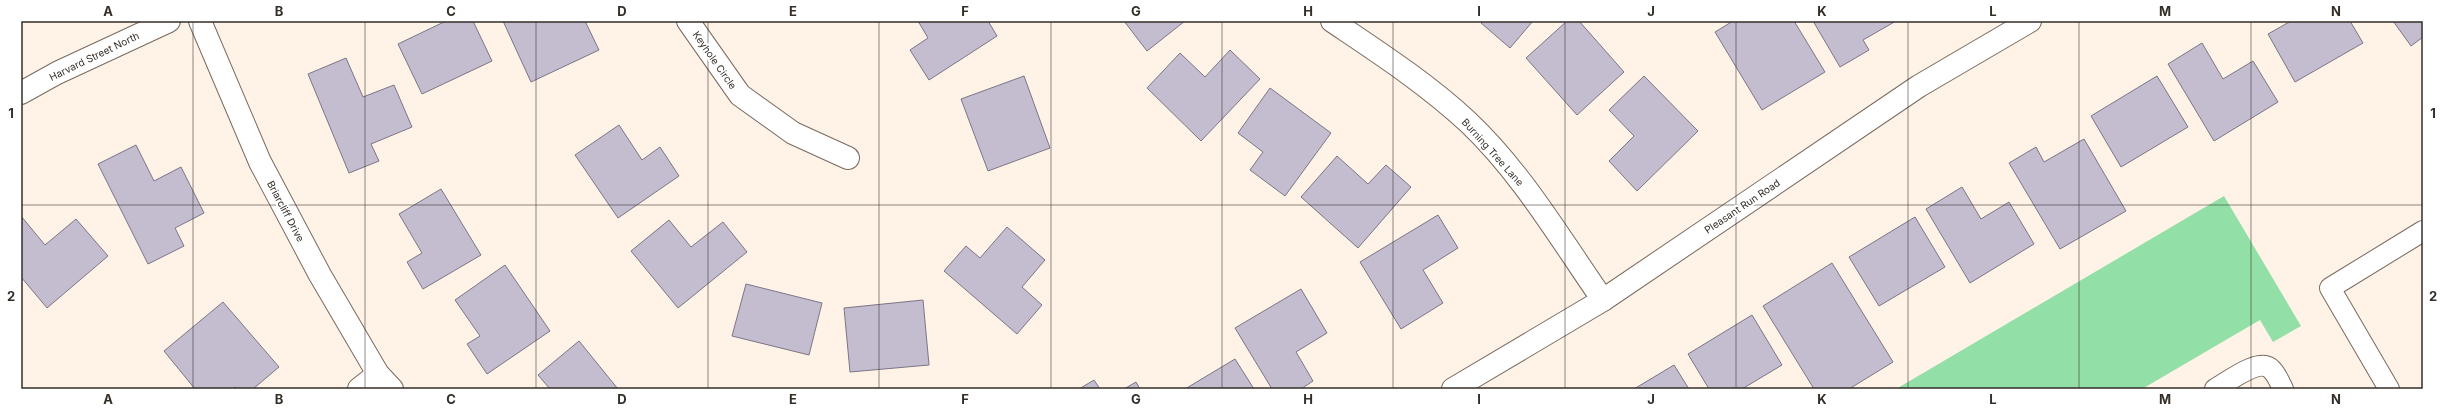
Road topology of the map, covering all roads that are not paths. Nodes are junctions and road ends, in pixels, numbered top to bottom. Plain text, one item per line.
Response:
1 (169, 21) edge
2 (200, 21) edge
3 (688, 21) edge
4 (1332, 21) edge
5 (2030, 21) edge
6 (21, 93) edge
7 (848, 158) dead end
8 (2423, 231) edge
9 (1603, 300) junction
10 (385, 382) edge
11 (359, 389) edge
12 (1454, 389) edge
13 (2216, 389) edge
14 (2283, 389) edge
15 (2389, 389) edge

1 - 6 street, Harvard Street North
2 - 10 street, Briarcliff Drive
3 - 7 street, Keyhole Circle
4 - 9 street, Burning Tree Lane
5 - 9 street, Pleasant Run Road
8 - 15 lane
9 - 12 street, Pleasant Run Road
10 - 11 street
13 - 14 lane

